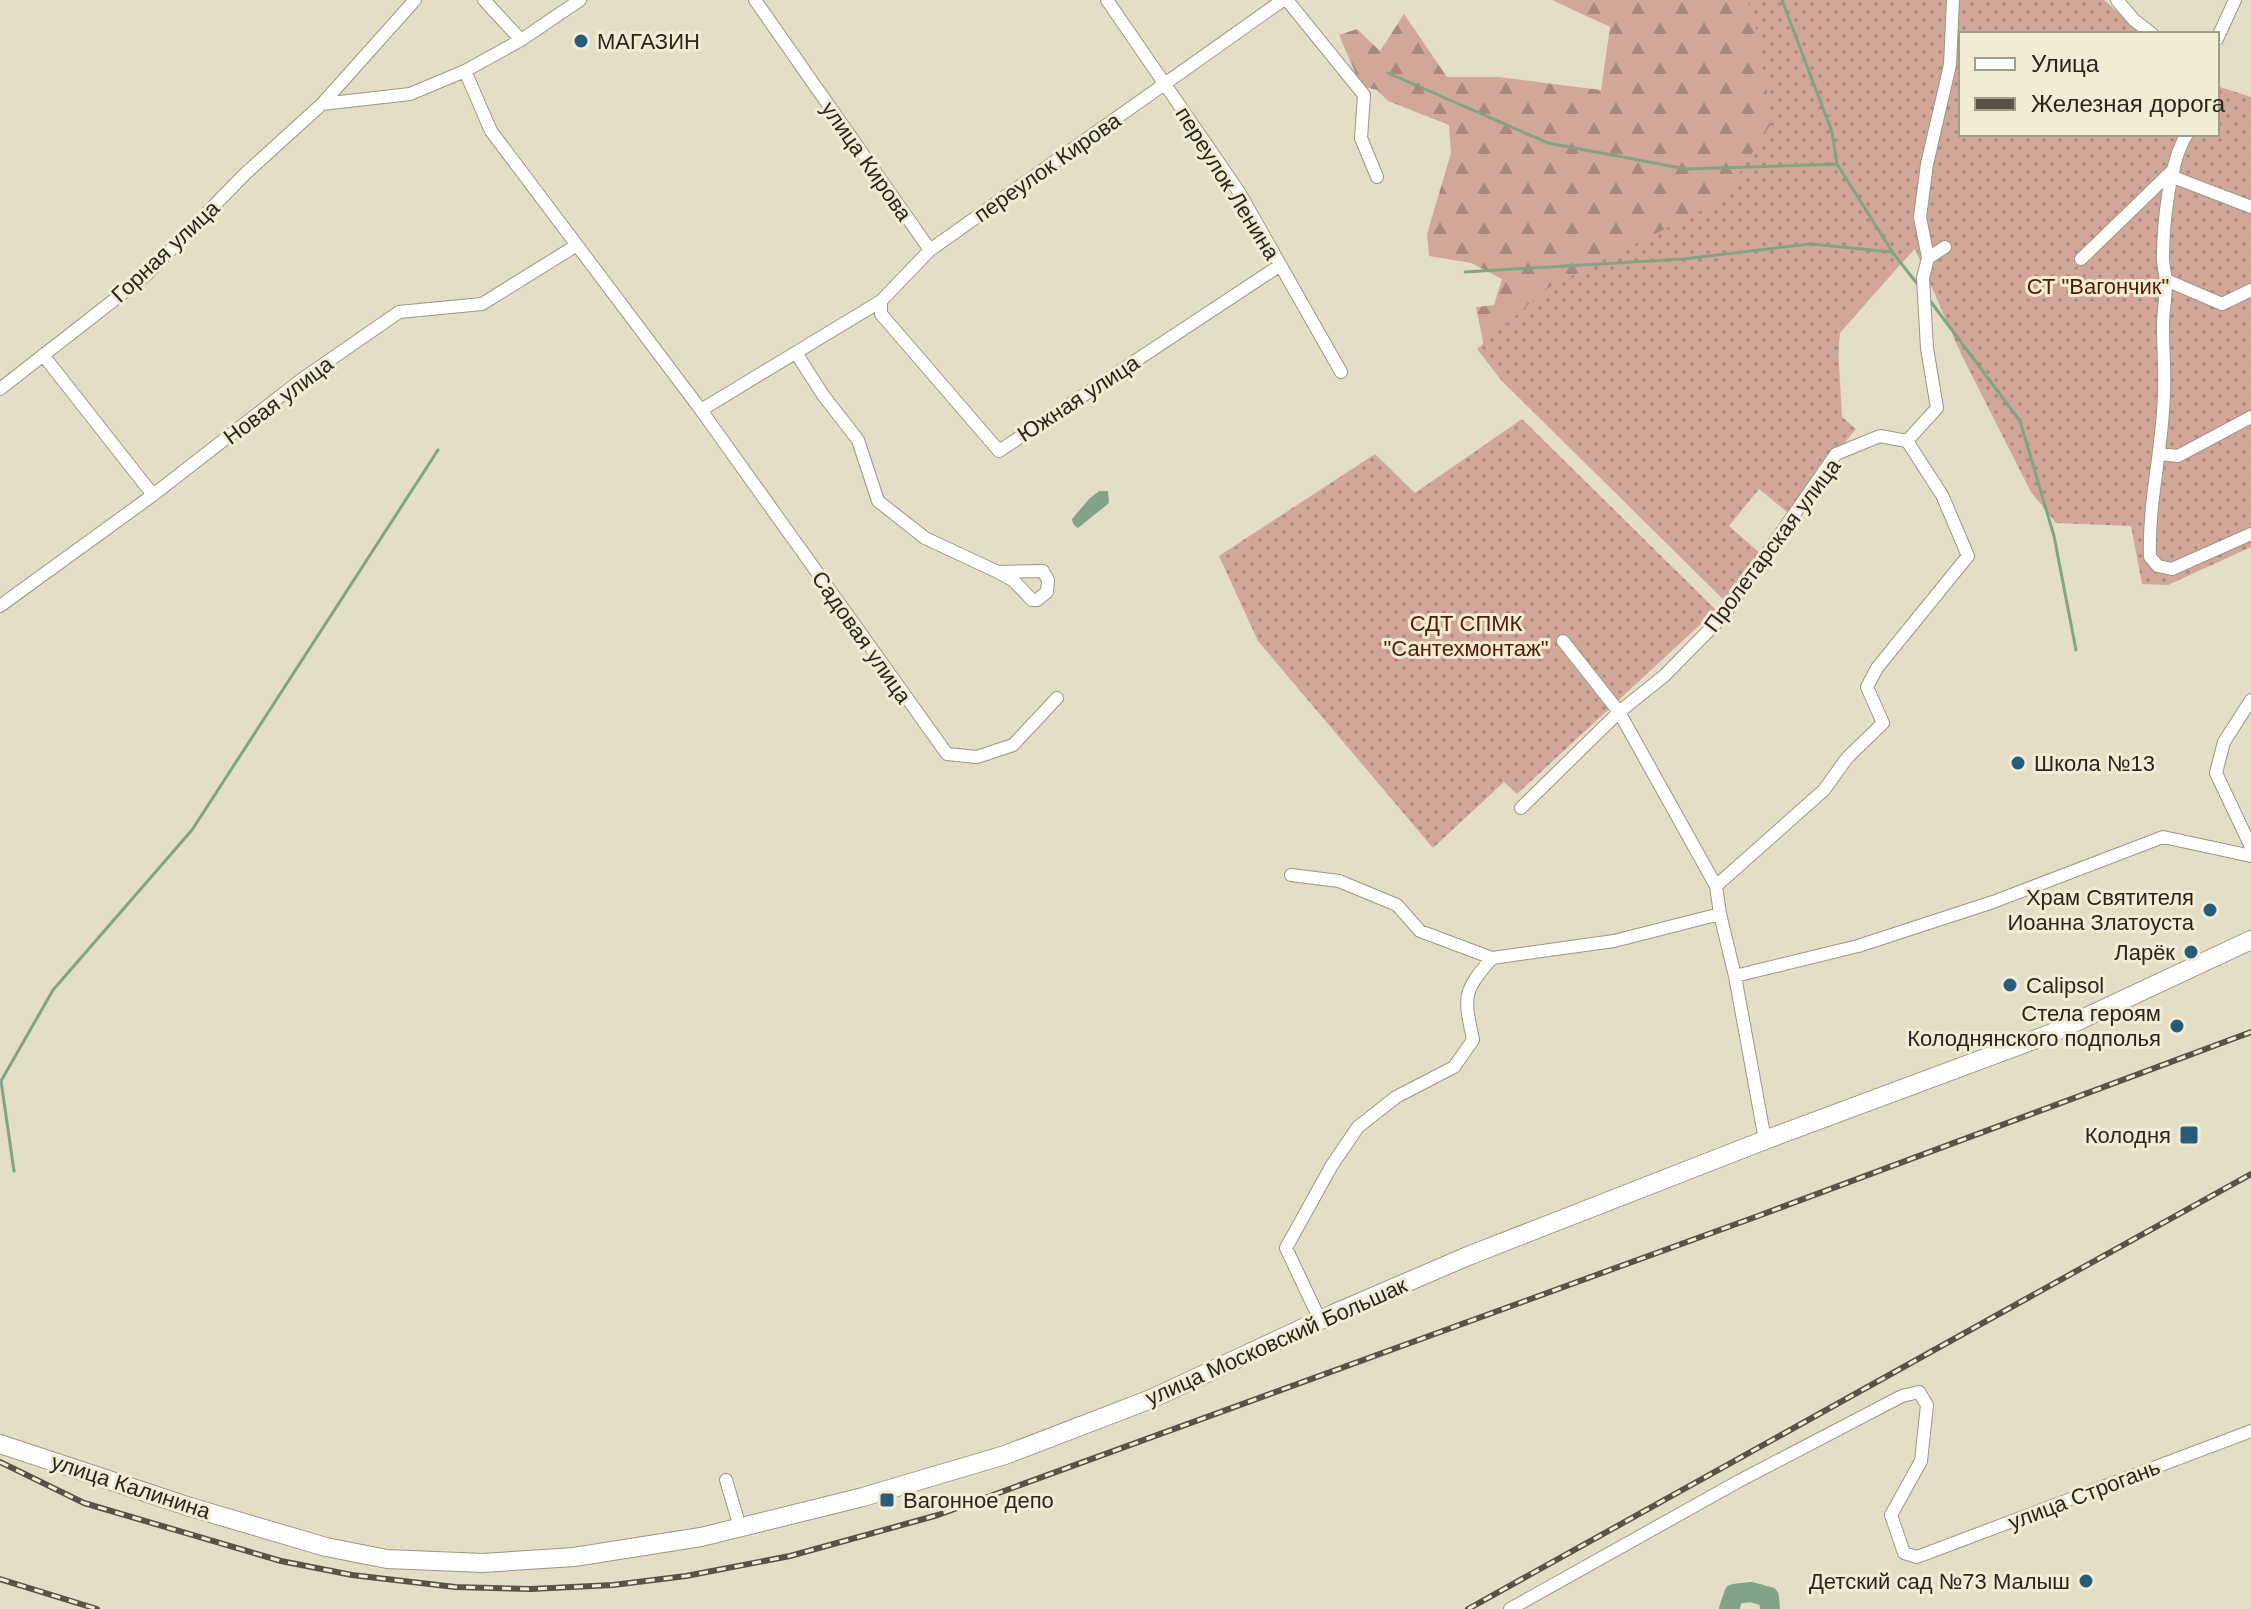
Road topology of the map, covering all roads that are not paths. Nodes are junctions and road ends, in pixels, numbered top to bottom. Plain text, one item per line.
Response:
1 (415, 0) edge
2 (484, 0) edge
3 (580, 0) edge
4 (755, 0) edge
5 (1107, 0) edge
6 (1285, 0) edge
7 (1953, 0) edge
8 (2117, 0) edge
9 (2235, 0) edge
10 (2149, 32) edge
11 (2219, 35) edge
12 (521, 40) junction
13 (465, 71) junction
14 (1165, 83) junction
15 (322, 104) junction
16 (2186, 136) edge
17 (2173, 173) junction
18 (1377, 177) dead end
19 (2251, 207) edge
20 (577, 245) junction
21 (1945, 247) dead end
22 (930, 250) junction
23 (1928, 258) junction
24 (2081, 259) dead end
25 (1279, 266) junction
26 (2166, 280) junction
27 (2251, 290) edge
28 (881, 307) junction
29 (796, 353) junction
30 (43, 355) junction
31 (1341, 372) dead end
32 (0, 389) edge
33 (701, 410) junction
34 (2251, 417) edge
35 (1907, 441) junction
36 (2160, 454) junction
37 (153, 495) junction
38 (2251, 534) edge
39 (998, 572) dead end
40 (0, 606) edge
41 (1563, 641) dead end
42 (1057, 698) dead end
43 (2251, 700) edge
44 (1619, 712) junction
45 (1521, 808) dead end
46 (2251, 847) edge
47 (2251, 856) edge
48 (1291, 875) dead end
49 (1716, 886) junction
50 (1720, 914) junction
51 (2251, 940) edge
52 (1492, 958) junction
53 (1735, 976) junction
54 (1765, 1140) junction
55 (1320, 1320) junction
56 (2251, 1431) edge
57 (0, 1444) edge
58 (726, 1480) dead end
59 (262, 1526) joint
60 (740, 1527) junction
61 (1510, 1609) edge

1 - 15 street, Горная улица
2 - 12 street
3 - 12 street
4 - 22 street, улица Кирова
5 - 14 street, переулок Ленина
6 - 14 street, переулок Кирова
6 - 18 street
7 - 23 street
8 - 10 street
9 - 11 street
12 - 13 street
13 - 15 street
13 - 20 street, Садовая улица
14 - 22 street, переулок Кирова
14 - 25 street, переулок Ленина
15 - 30 street, Горная улица
16 - 17 street
17 - 19 street
17 - 24 street
17 - 26 street
20 - 33 street, Садовая улица
20 - 37 street, Новая улица
21 - 23 street
22 - 28 street
23 - 35 street
25 - 28 street, Южная улица
25 - 31 street, переулок Ленина
26 - 27 street
26 - 36 street
28 - 29 street
29 - 33 street
29 - 39 street
30 - 32 street, Горная улица
30 - 37 street
33 - 42 street, Садовая улица
34 - 36 street
35 - 44 street, Пролетарская улица
35 - 49 street
36 - 38 street
37 - 40 street, Новая улица
41 - 44 street
43 - 46 street
44 - 45 street, Пролетарская улица
44 - 49 street
47 - 53 street
48 - 52 street
49 - 50 street
50 - 52 street
50 - 53 street
51 - 54 street, улица Московский Большак
52 - 55 street
53 - 54 street
54 - 55 street, улица Московский Большак
55 - 60 street, улица Московский Большак
56 - 61 street, улица Строгань
57 - 59 street, улица Калинина
58 - 60 street
59 - 60 street, улица Московский Большак

